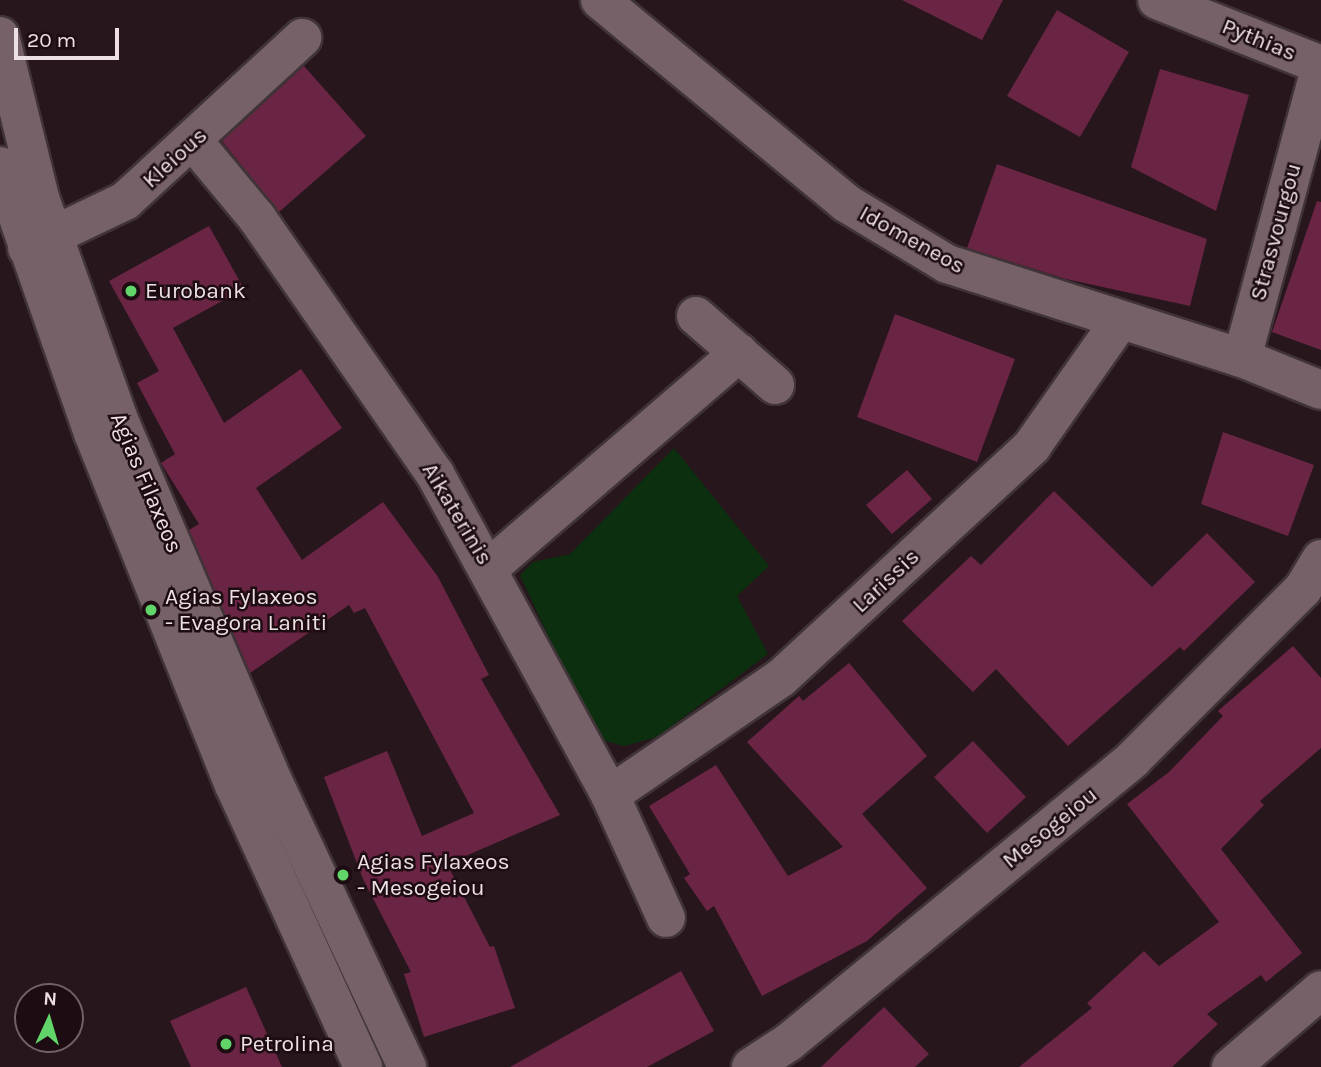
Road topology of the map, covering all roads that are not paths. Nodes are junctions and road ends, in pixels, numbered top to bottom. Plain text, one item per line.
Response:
1 (600, 0) edge
2 (1157, 0) edge
3 (0, 36) edge
4 (302, 38) dead end
5 (1321, 66) edge
6 (194, 142) junction
7 (0, 166) edge
8 (23, 224) edge
9 (696, 316) dead end
10 (1119, 322) junction
11 (738, 353) junction
12 (1242, 358) junction
13 (775, 385) dead end
14 (1321, 390) edge
15 (1321, 559) edge
16 (489, 568) junction
17 (610, 795) junction
18 (666, 918) dead end
19 (1321, 990) edge
20 (776, 1061) edge
21 (363, 1067) edge
22 (407, 1067) edge
23 (1231, 1067) edge

1 - 10 street, Idomeneos
2 - 5 street, Pythias
3 - 8 street, Agias Filaxeos
4 - 6 street, Kleious
5 - 12 street, Strasvourgou
6 - 8 street, Kleious
6 - 16 street, Aikaterinis
7 - 8 street, Agias Filaxeos
8 - 21 street, Agias Filaxeos
8 - 22 street, Agias Filaxeos
9 - 11 street
10 - 12 street, Idomeneos
10 - 17 street, Larissis
11 - 13 street
11 - 16 street
12 - 14 street, Idomeneos
15 - 20 street, Mesogeiou
16 - 17 street, Aikaterinis
17 - 18 street, Aikaterinis
19 - 23 street

